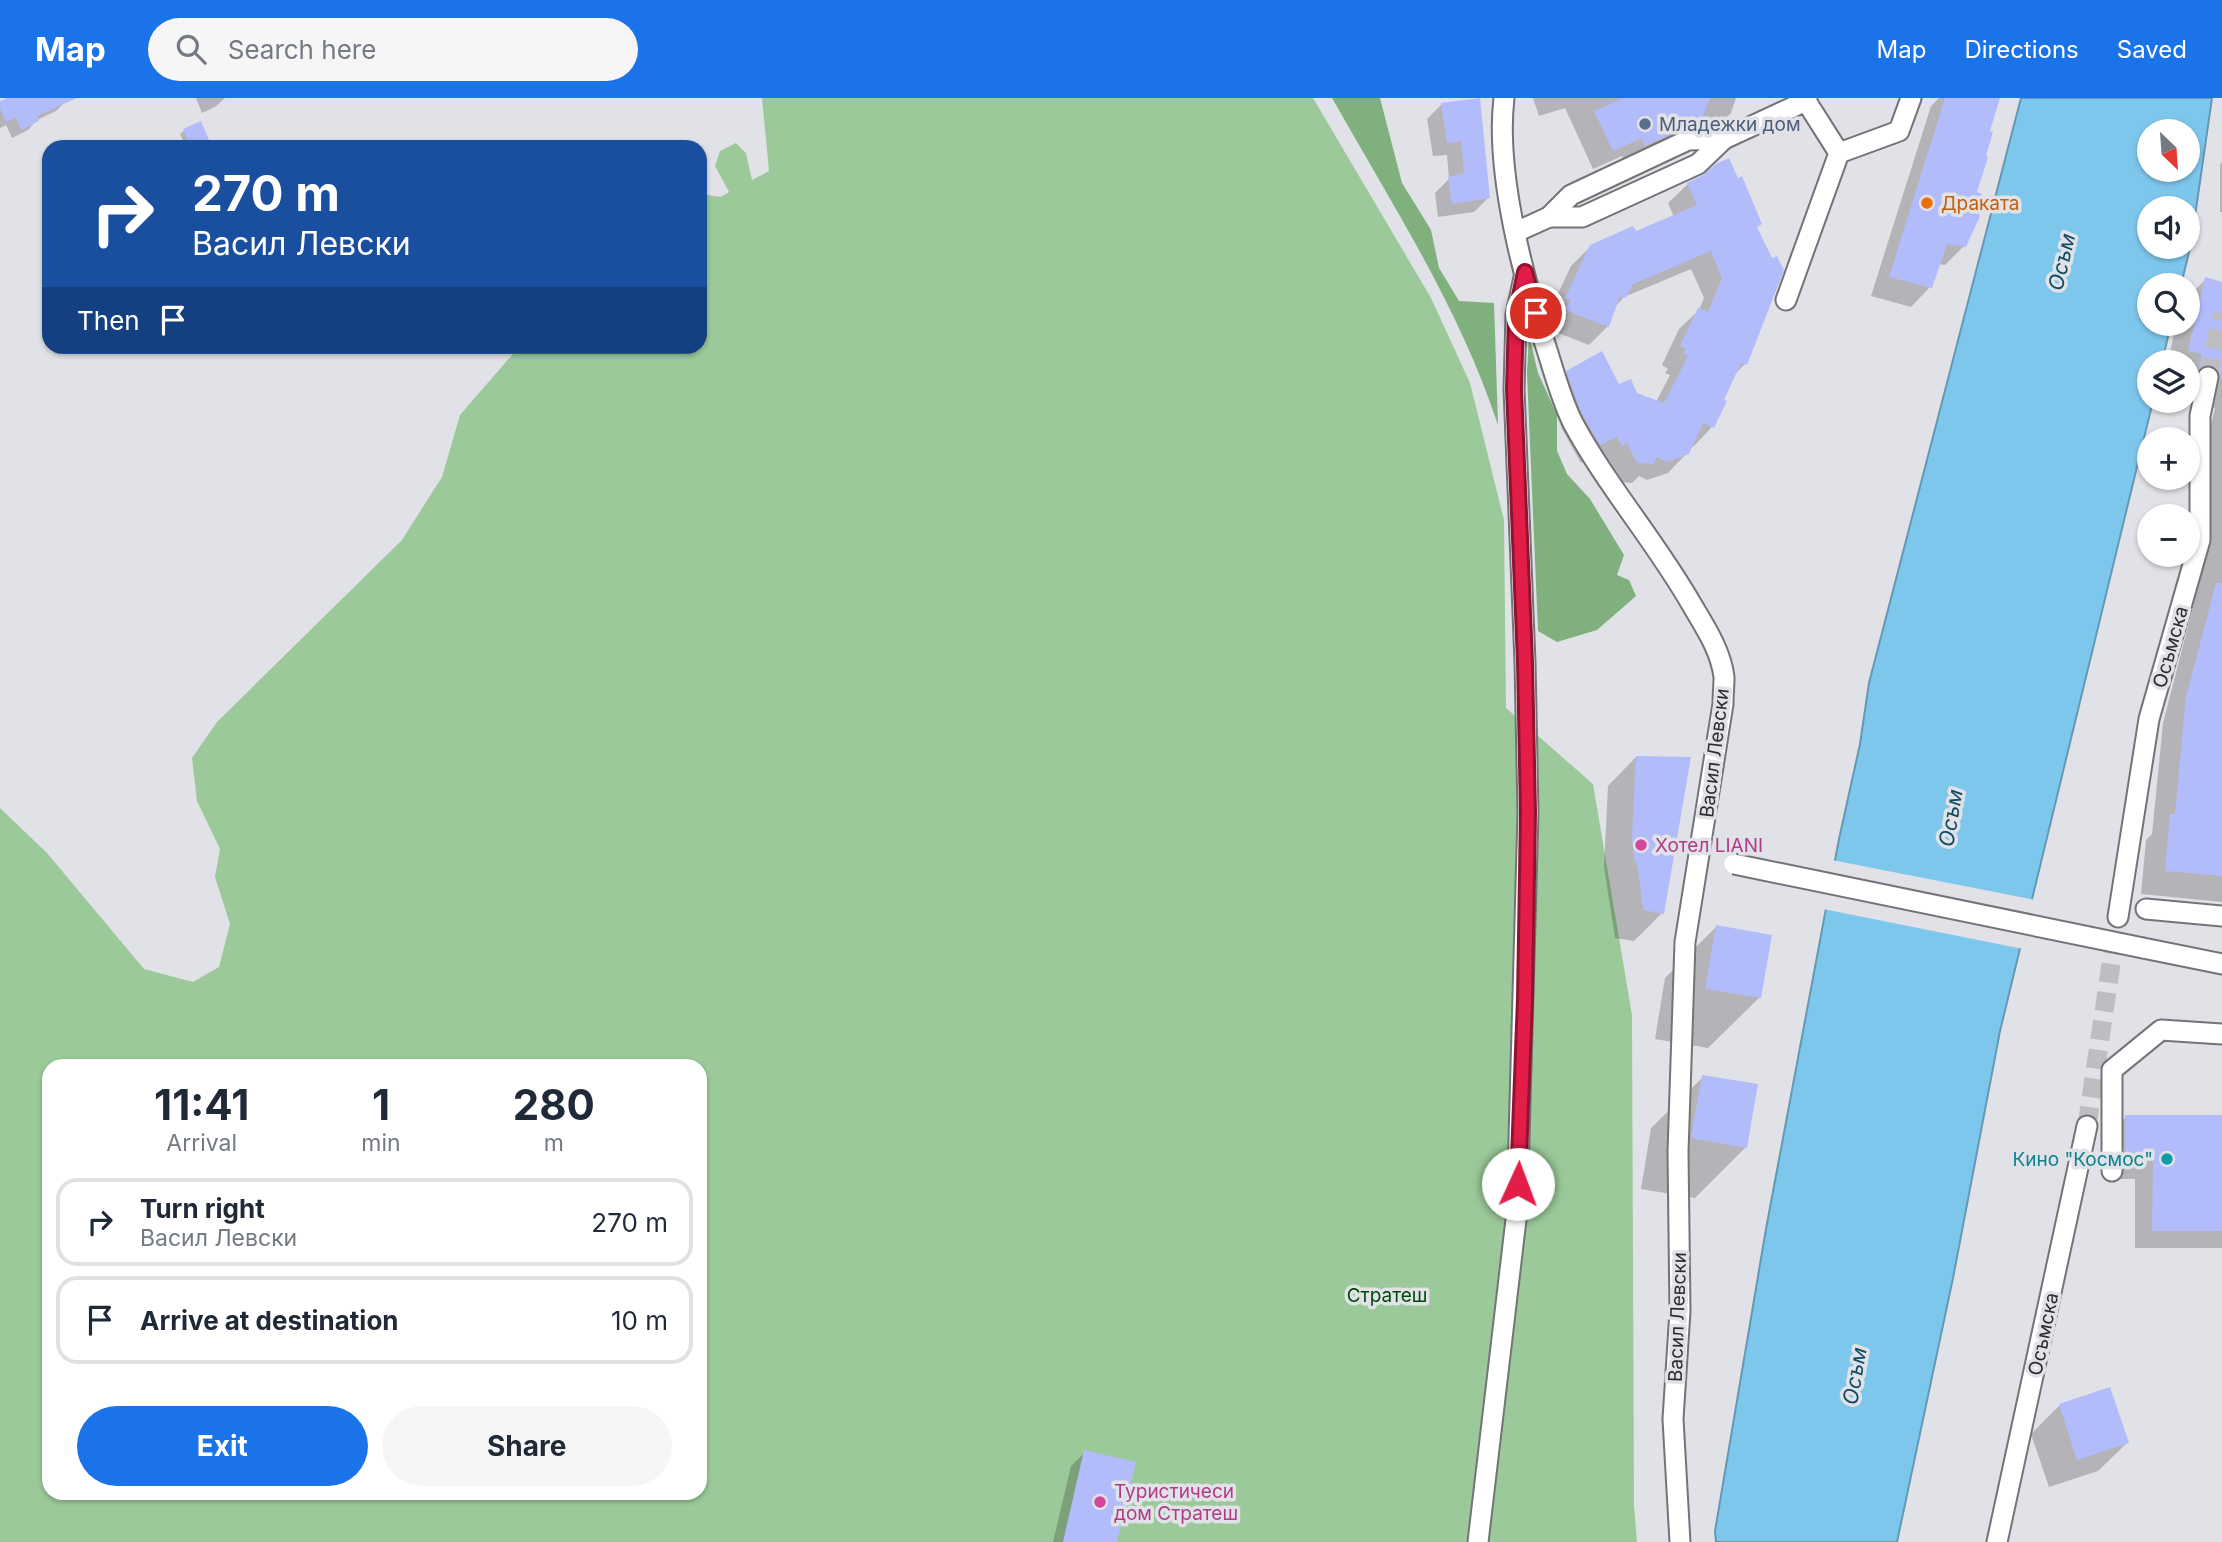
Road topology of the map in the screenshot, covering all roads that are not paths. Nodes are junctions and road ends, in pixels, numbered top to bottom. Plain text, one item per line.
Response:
1 (1504, 98) edge
2 (1911, 98) edge
3 (1807, 100) edge
4 (1839, 153) junction
5 (1516, 232) junction
6 (1525, 272) junction
7 (1786, 300) dead end
8 (2208, 377) tunnel mouth
9 (1734, 864) dead end
10 (2146, 909) dead end
11 (2222, 916) edge
12 (2118, 917) tunnel mouth
13 (2222, 964) edge
14 (2222, 1034) edge
15 (2087, 1126) tunnel mouth
16 (2112, 1171) dead end
17 (1478, 1542) edge
18 (1680, 1542) edge
19 (1997, 1542) edge

1 - 5 street, Васил Левски
2 - 4 street
3 - 4 street
3 - 5 street
4 - 7 street
5 - 6 street, Васил Левски
6 - 17 street
6 - 18 street, Васил Левски
8 - 12 street, Осъмска
9 - 13 street, bridge
10 - 11 street
14 - 16 street
15 - 19 street, Осъмска

